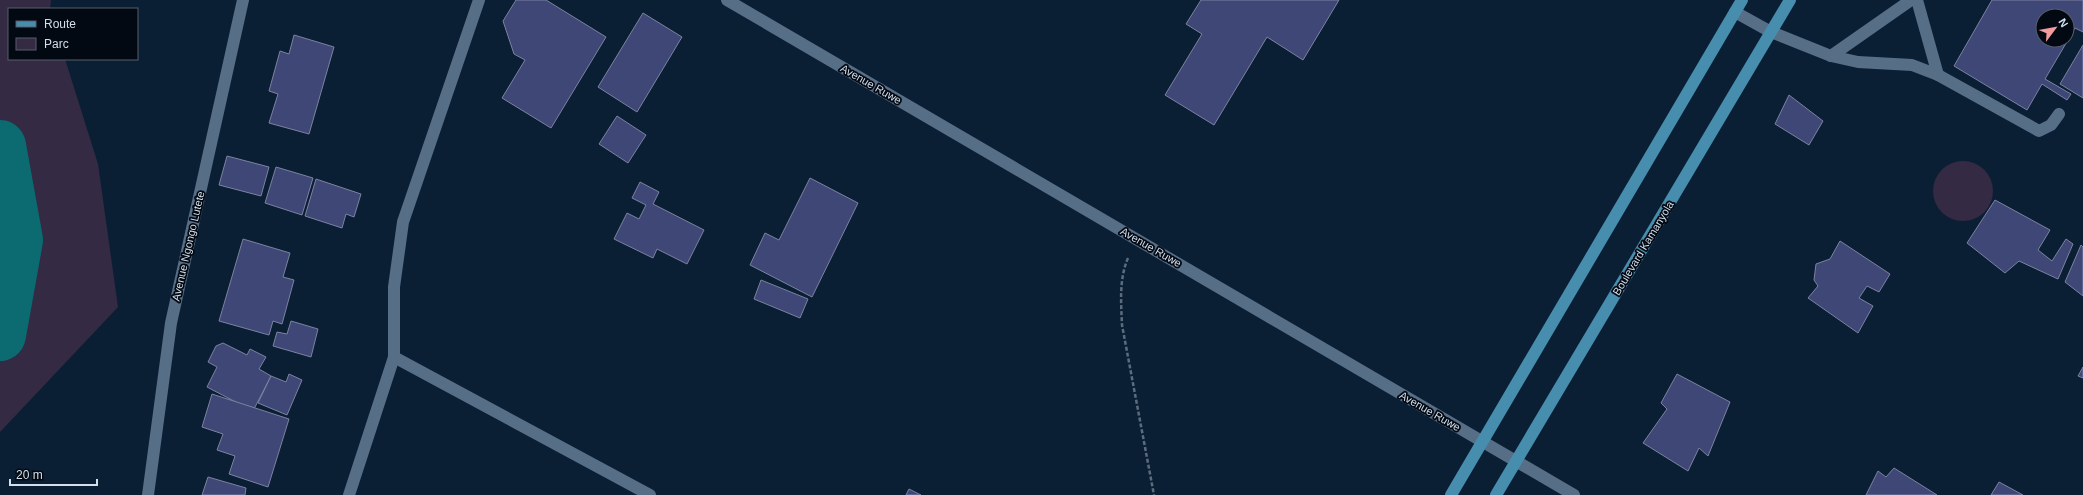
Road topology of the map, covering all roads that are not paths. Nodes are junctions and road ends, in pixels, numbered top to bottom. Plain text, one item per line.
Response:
1 (243, 0) edge
2 (479, 0) edge
3 (727, 0) edge
4 (1742, 0) edge
5 (1790, 0) edge
6 (1911, 0) edge
7 (1917, 0) edge
8 (1735, 12) junction
9 (1771, 32) junction
10 (1831, 56) junction
11 (1938, 75) junction
12 (2058, 114) dead end
13 (394, 357) junction
14 (1483, 441) junction
15 (1516, 462) junction
16 (148, 495) edge
17 (349, 495) edge
18 (650, 495) edge
19 (1451, 495) edge
20 (1496, 495) edge
21 (1574, 495) edge

1 - 16 street, Avenue Ngongo Lutete
2 - 13 street
3 - 14 street, Avenue Ruwe
4 - 8 main road
5 - 9 main road, Boulevard Kamanyola
6 - 10 street
7 - 11 street
8 - 9 street
8 - 14 main road
9 - 10 street
9 - 15 main road, Boulevard Kamanyola
10 - 11 street
11 - 12 street
13 - 17 street
13 - 18 street
14 - 15 street, Avenue Ruwe
14 - 19 main road
15 - 20 main road, Boulevard Kamanyola
15 - 21 street, Avenue Ruwe

